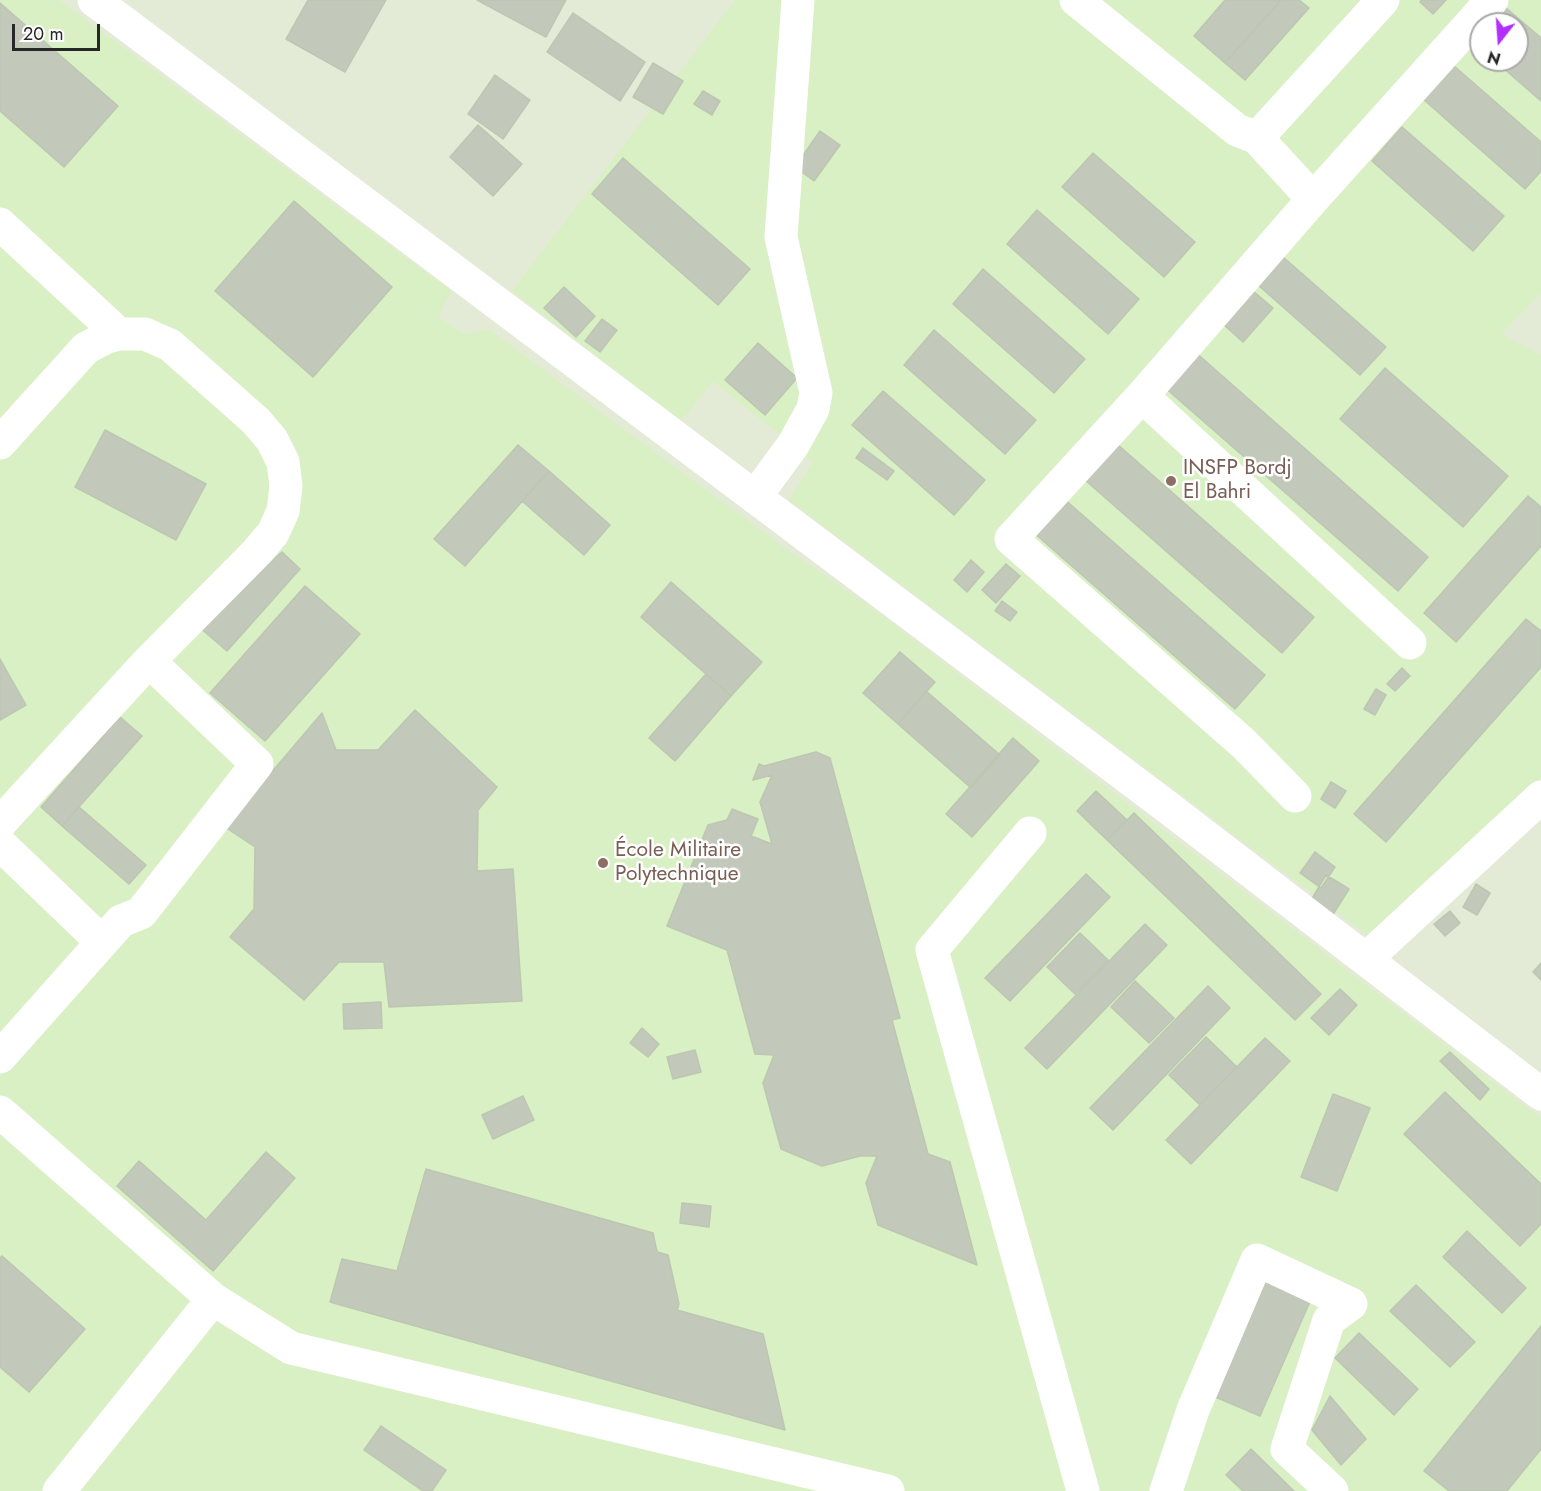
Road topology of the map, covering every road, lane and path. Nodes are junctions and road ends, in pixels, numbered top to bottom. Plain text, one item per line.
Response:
1 (94, 0) edge
2 (798, 0) edge
3 (1076, 0) edge
4 (1383, 0) edge
5 (1492, 0) edge
6 (1257, 138) junction
7 (1313, 199) junction
8 (0, 224) edge
9 (118, 334) junction
10 (1142, 396) junction
11 (0, 443) edge
12 (755, 497) junction
13 (1410, 643) dead end
14 (149, 661) junction
15 (1295, 796) dead end
16 (1541, 797) edge
17 (0, 823) edge
18 (1030, 833) dead end
19 (0, 844) edge
20 (102, 942) junction
21 (1366, 959) junction
22 (0, 1057) edge
23 (1541, 1094) edge
24 (0, 1112) edge
25 (213, 1299) junction
26 (59, 1491) edge
27 (888, 1491) edge
28 (1083, 1491) edge
29 (1166, 1491) edge
30 (1332, 1491) edge

1 - 12 street
2 - 12 street
3 - 6 street
4 - 6 street
5 - 7 street
6 - 7 street
7 - 10 street
8 - 9 street
9 - 11 street
9 - 14 street
10 - 13 street
10 - 15 street
12 - 21 street
14 - 17 street
14 - 20 street
16 - 21 street
18 - 28 street
19 - 20 street
20 - 22 street
21 - 23 street
24 - 25 street
25 - 26 street
25 - 27 street
29 - 30 street

